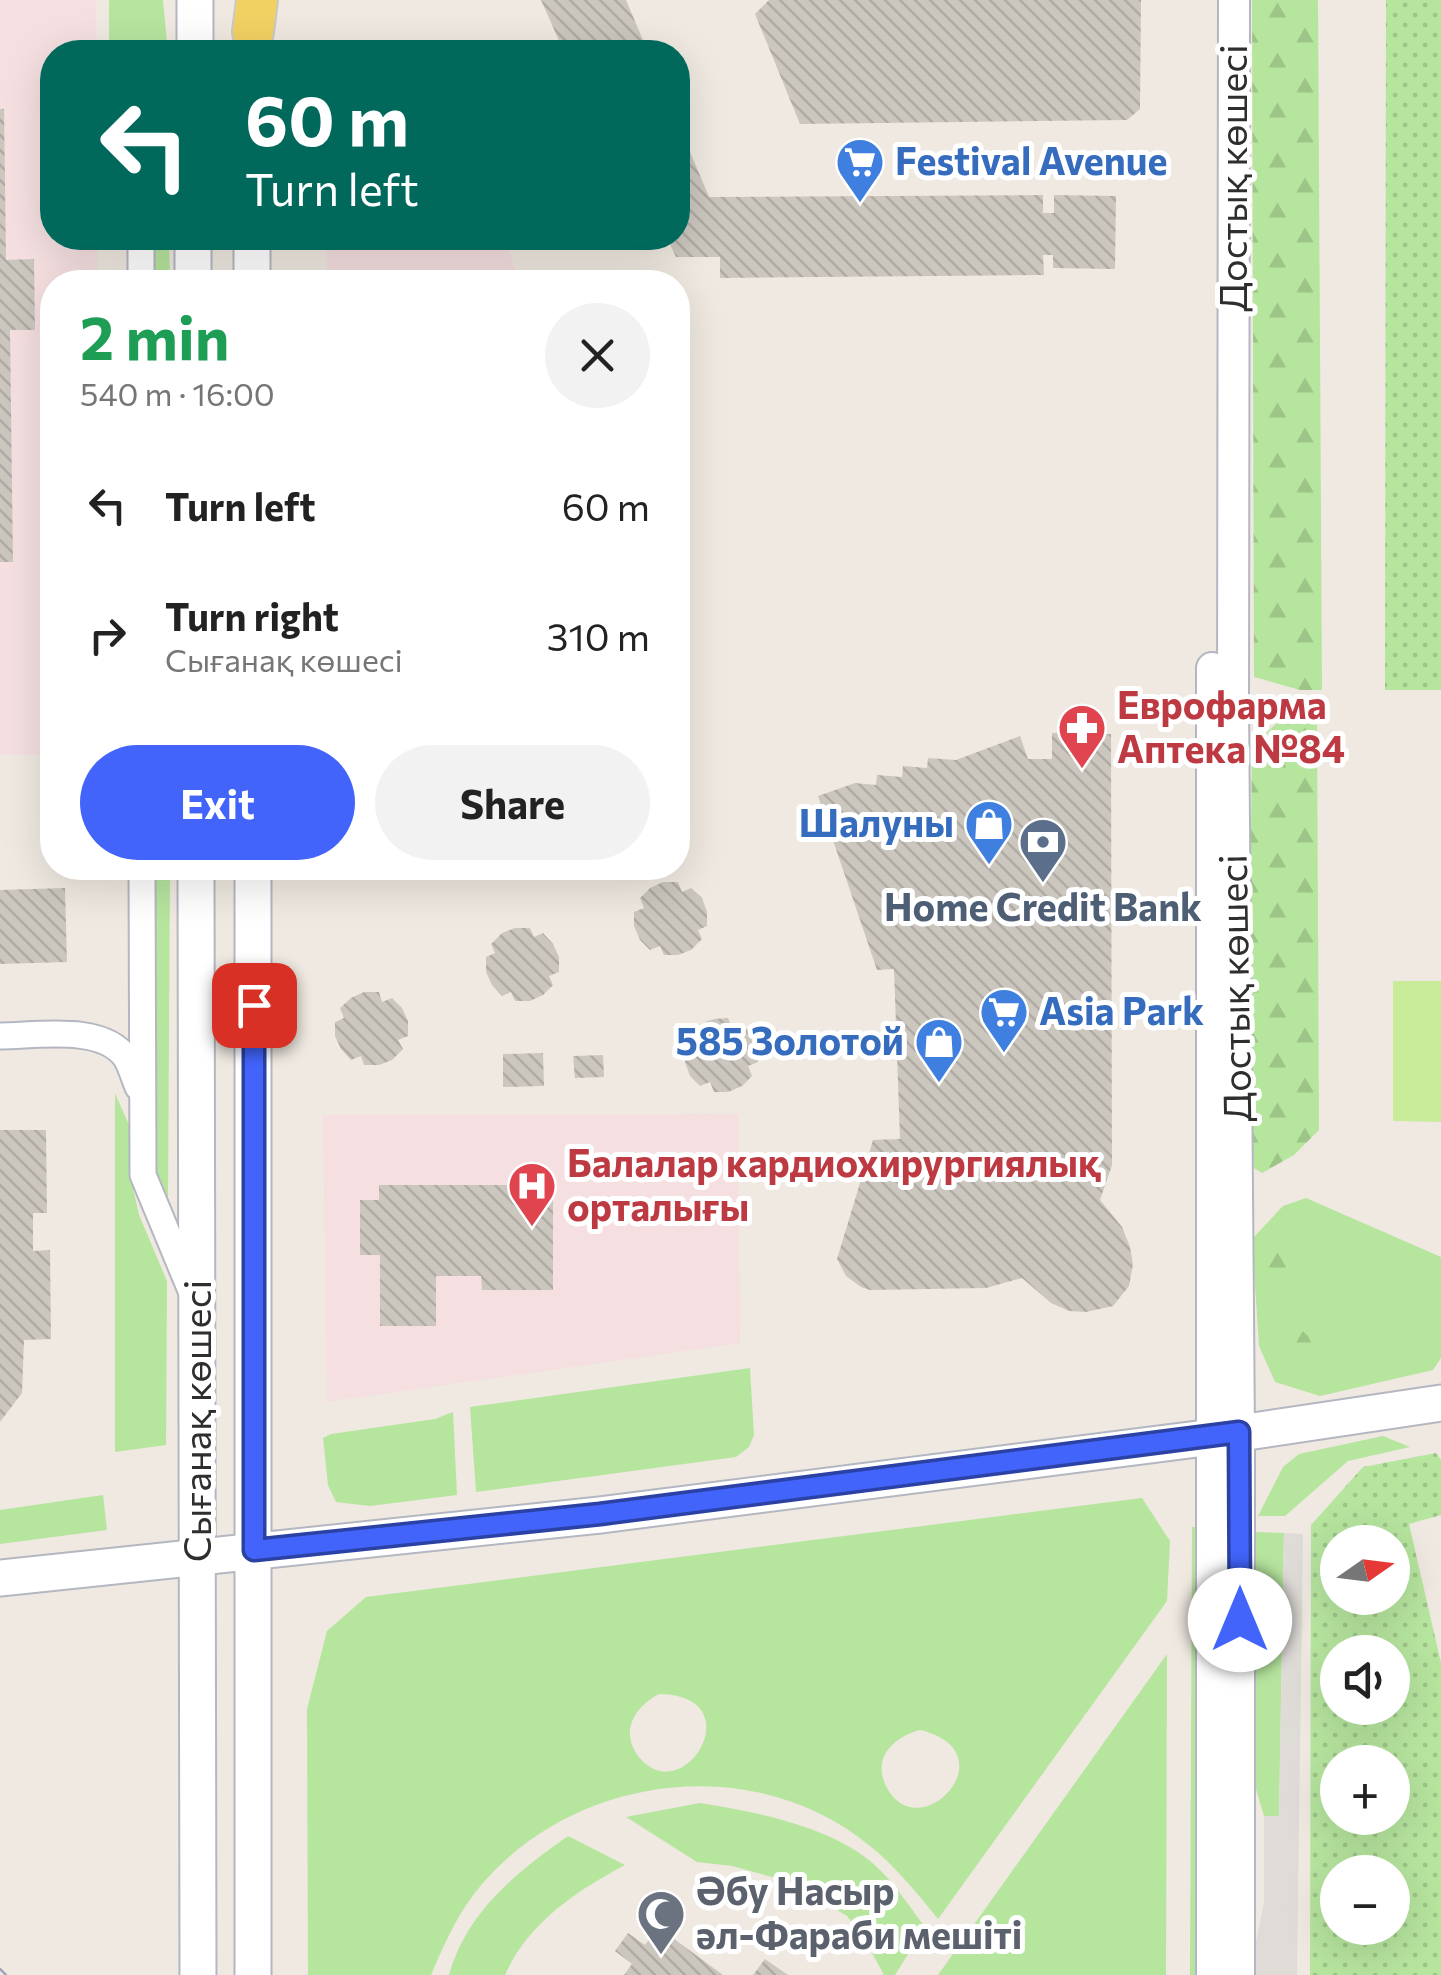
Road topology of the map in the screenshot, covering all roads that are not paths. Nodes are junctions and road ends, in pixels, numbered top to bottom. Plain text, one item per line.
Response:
1 (196, 0) edge
2 (1214, 0) edge
3 (1234, 0) edge
4 (193, 40) edge
5 (142, 880) edge
6 (196, 880) edge
7 (253, 880) edge
8 (142, 997) junction
9 (0, 1036) edge
10 (87, 1036) junction
11 (143, 1101) junction
12 (197, 1304) junction
13 (1441, 1403) edge
14 (1226, 1435) junction
15 (254, 1550) junction
16 (198, 1556) junction
17 (104, 1566) junction
18 (0, 1578) edge
19 (0, 1592) edge
20 (198, 1975) edge
21 (254, 1975) edge
22 (1212, 1975) edge
23 (1239, 1975) edge

1 - 4 main road
2 - 14 street, Достық көшесі
3 - 14 street, Достық көшесі
5 - 8 street
6 - 12 main road, Сығанақ көшесі
7 - 15 main road, Сығанақ көшесі
8 - 10 street
8 - 11 street
9 - 10 street
10 - 11 street
11 - 12 street
12 - 16 main road, Сығанақ көшесі
13 - 14 main road
14 - 15 main road
14 - 22 street, Достық көшесі
14 - 23 street, Достық көшесі
15 - 16 main road
15 - 21 main road, Сығанақ көшесі
16 - 17 main road
16 - 20 main road, Сығанақ көшесі
17 - 18 main road
17 - 19 main road

